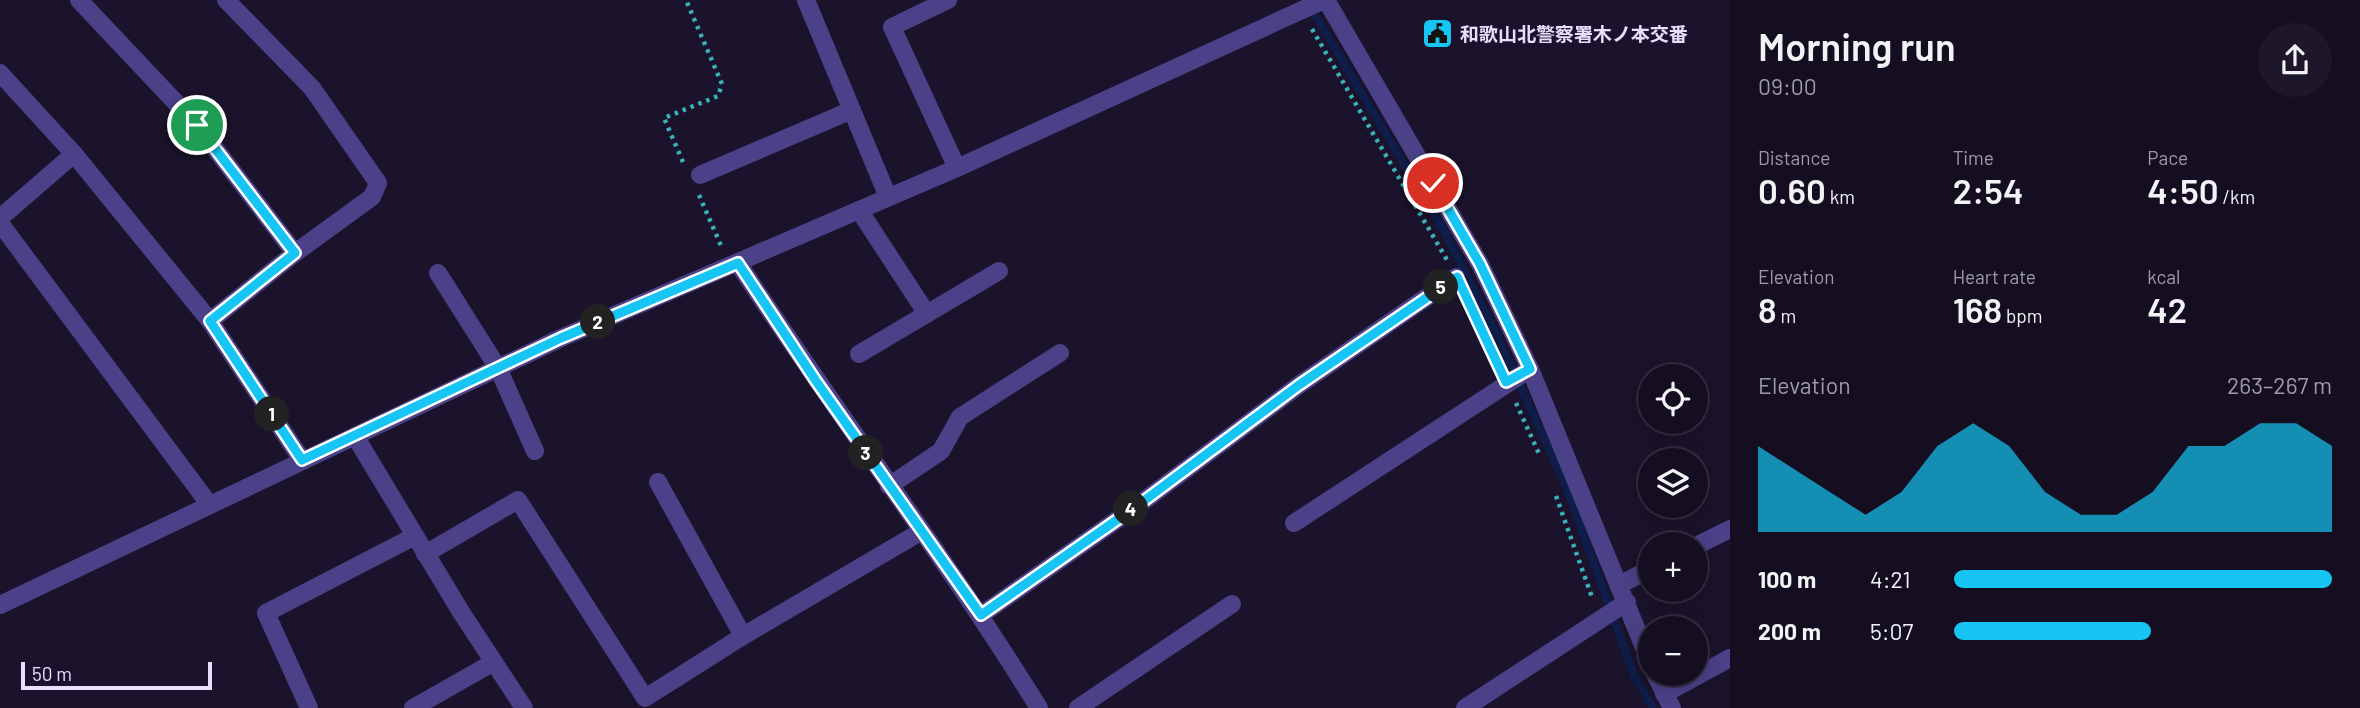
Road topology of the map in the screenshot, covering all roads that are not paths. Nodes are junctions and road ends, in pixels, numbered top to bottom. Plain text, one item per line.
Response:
1 (79, 0) edge
2 (226, 0) edge
3 (806, 0) edge
4 (948, 0) edge
5 (1314, 4) edge
6 (0, 73) edge
7 (852, 110) junction
8 (74, 154) junction
9 (957, 168) junction
10 (694, 177) road end
11 (887, 197) junction
12 (859, 210) junction
13 (0, 218) edge
14 (0, 223) edge
15 (295, 253) junction
16 (738, 263) junction
17 (999, 271) dead end
18 (438, 273) dead end
19 (1457, 277) road end
20 (927, 314) junction
21 (210, 321) junction
22 (1060, 353) dead end
23 (859, 354) dead end
24 (498, 368) junction
25 (1517, 376) junction
26 (355, 436) junction
27 (535, 451) dead end
28 (302, 460) junction
29 (658, 482) dead end
30 (889, 486) junction
31 (209, 504) junction
32 (1294, 523) dead end
33 (1730, 529) edge
34 (922, 531) junction
35 (415, 537) junction
36 (1708, 540) edge
37 (425, 554) junction
38 (1638, 575) edge
39 (1620, 584) junction
40 (1231, 604) dead end
41 (0, 605) edge
42 (1611, 612) junction
43 (981, 615) junction
44 (743, 636) junction
45 (1638, 647) edge
46 (1730, 658) edge
47 (494, 663) junction
48 (1668, 701) edge
49 (648, 703) edge
50 (309, 708) edge
51 (413, 708) edge
52 (524, 708) edge
53 (1039, 708) edge
54 (1078, 708) edge
55 (1465, 708) edge

1 - 15 street
2 - 15 street
3 - 7 street
4 - 9 street
5 - 9 street
5 - 25 street
6 - 8 street
7 - 10 street
7 - 11 street
8 - 13 street
8 - 21 street
9 - 11 street
11 - 12 street
12 - 16 street
12 - 20 street
14 - 31 street
15 - 21 street
16 - 24 street
16 - 30 street
17 - 20 street
18 - 24 street
19 - 43 street
20 - 23 street
21 - 28 street
22 - 30 street
24 - 26 street
24 - 27 street
25 - 32 street
25 - 39 street
26 - 28 street
26 - 35 street
28 - 31 street
29 - 44 street
30 - 34 street
31 - 41 street
33 - 36 street
34 - 43 street
34 - 44 street
35 - 37 street
35 - 50 street
37 - 47 street
37 - 49 street
38 - 39 street
39 - 42 street
40 - 54 street
42 - 45 street
42 - 55 street
43 - 53 street
44 - 49 street
46 - 48 street
47 - 51 street
47 - 52 street

